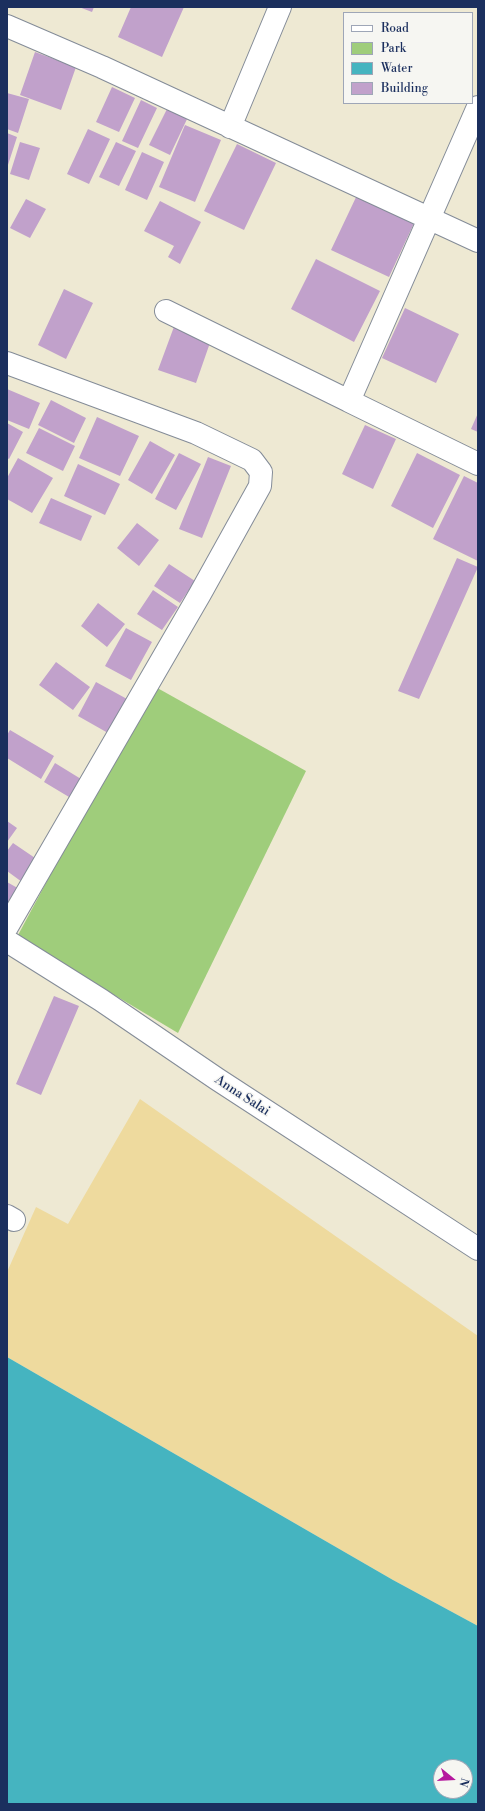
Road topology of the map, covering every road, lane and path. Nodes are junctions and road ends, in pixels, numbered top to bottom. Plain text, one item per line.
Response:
1 (280, 7) edge
2 (7, 26) edge
3 (476, 119) edge
4 (230, 127) junction
5 (429, 219) junction
6 (478, 241) edge
7 (166, 311) dead end
8 (7, 363) edge
9 (349, 400) junction
10 (478, 464) edge
11 (7, 927) edge
12 (7, 941) edge
13 (478, 1249) edge

1 - 4 street
2 - 4 street
3 - 5 street
4 - 5 street
5 - 6 street
5 - 9 street
7 - 9 street
8 - 11 street
9 - 10 street
12 - 13 street, Anna Salai

